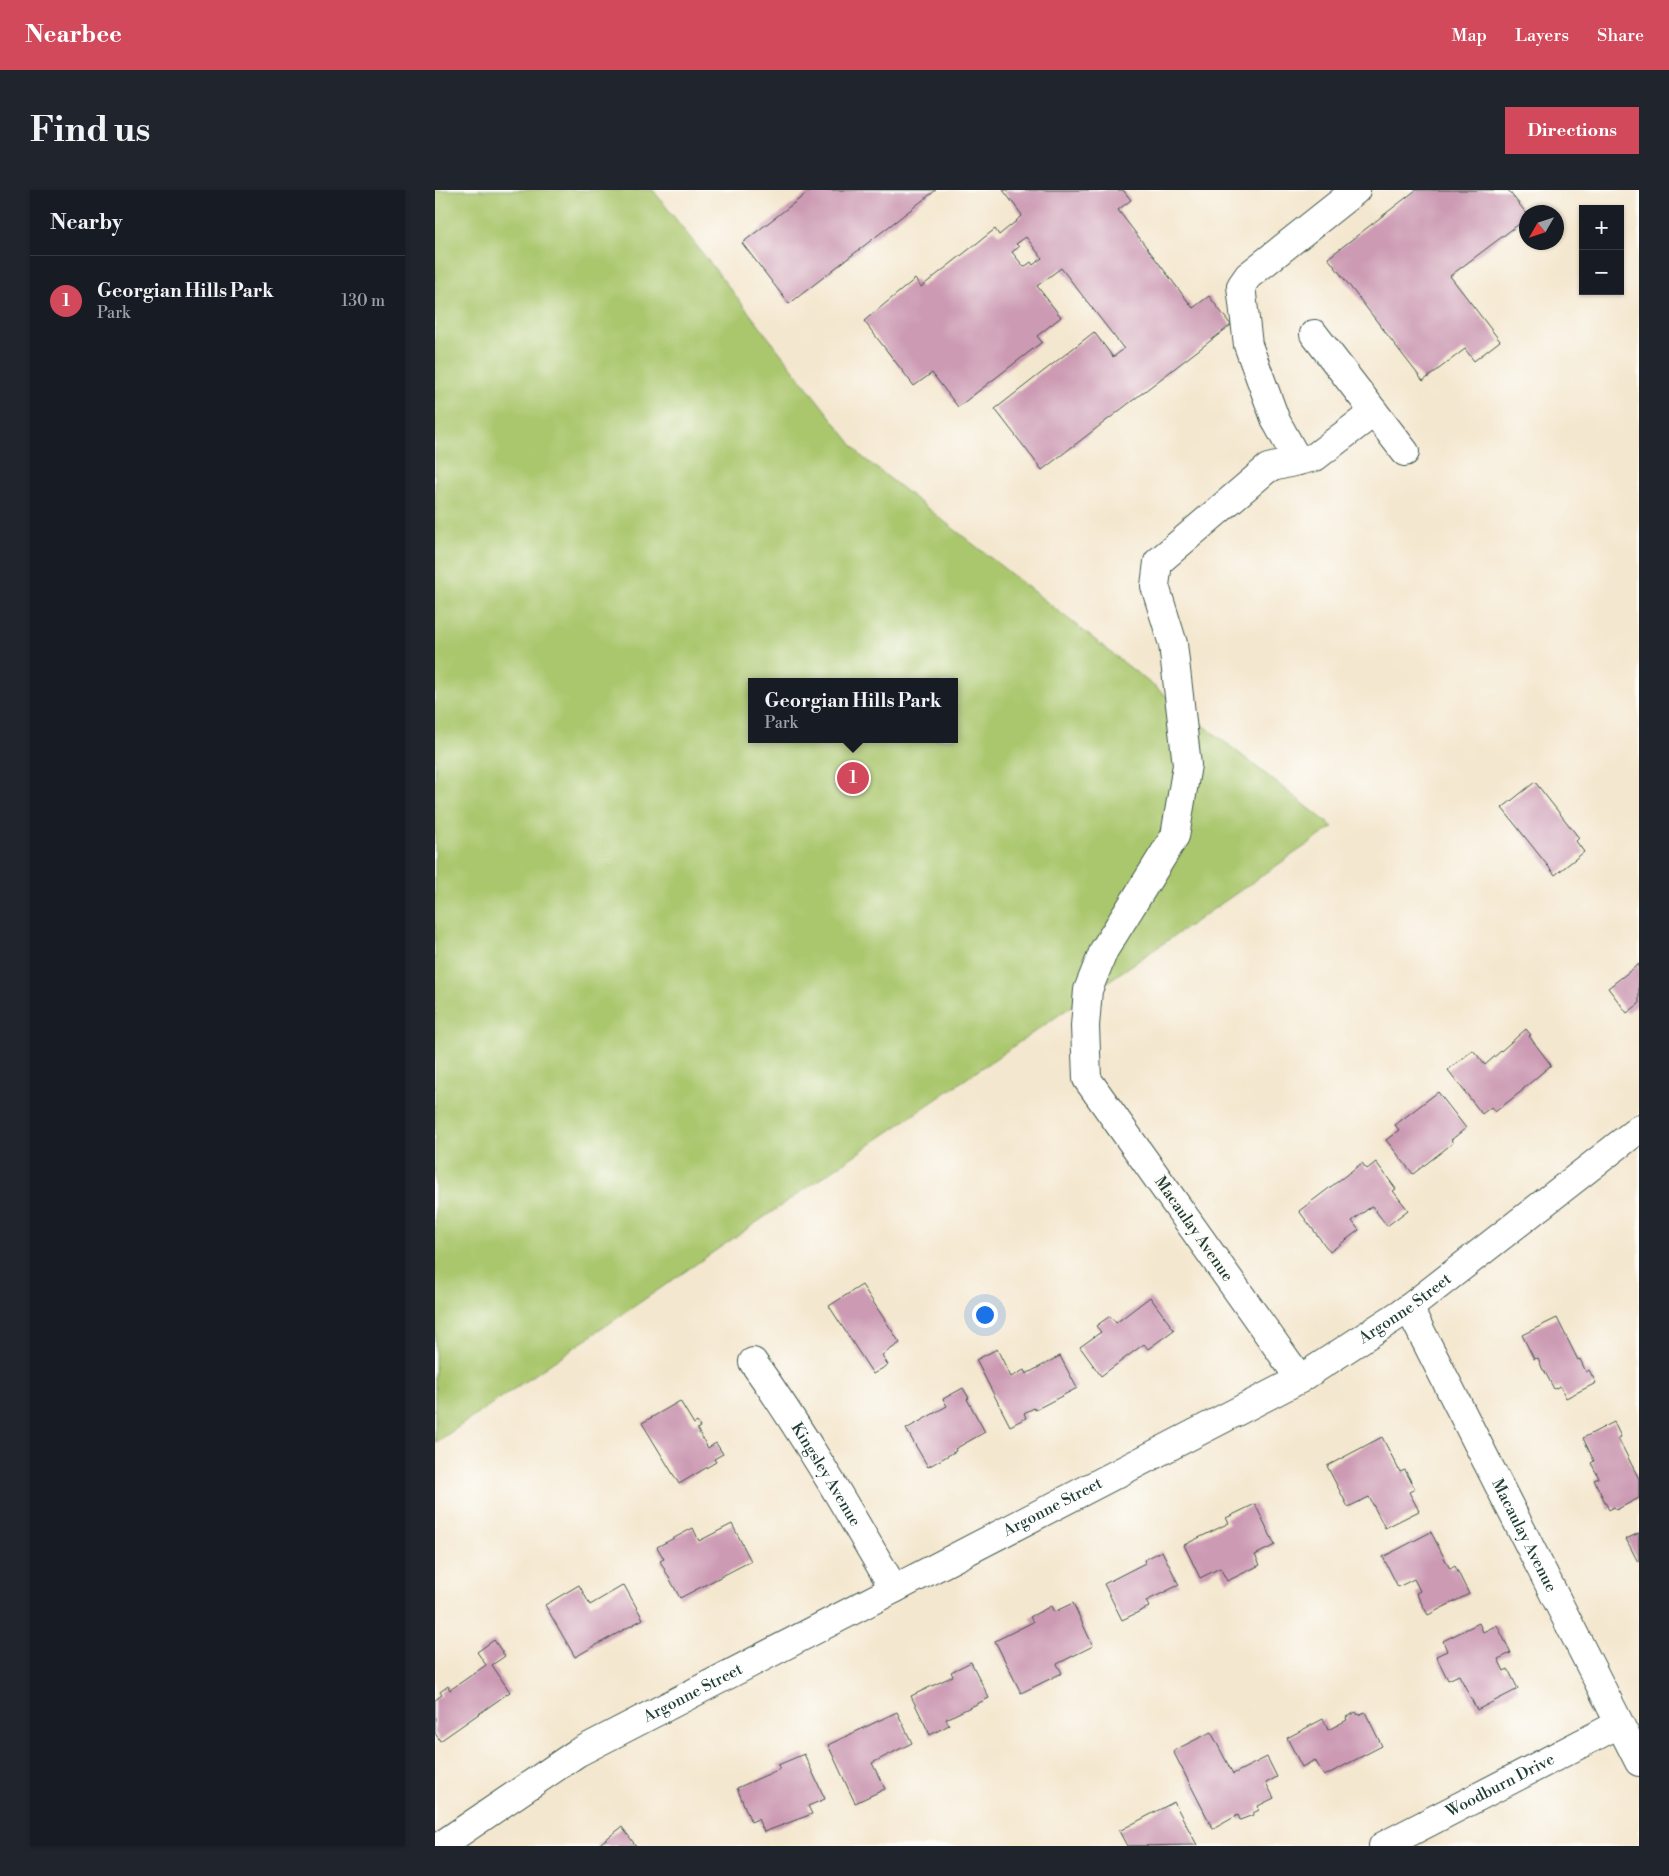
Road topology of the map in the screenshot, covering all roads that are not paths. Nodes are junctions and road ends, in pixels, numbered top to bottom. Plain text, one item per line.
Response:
1 (1356, 190) edge
2 (1314, 334) dead end
3 (1374, 412) junction
4 (1405, 452) dead end
5 (1298, 461) junction
6 (1639, 1129) edge
7 (1409, 1308) junction
8 (753, 1362) dead end
9 (1300, 1379) junction
10 (894, 1589) junction
11 (1619, 1724) junction
12 (1639, 1762) edge
13 (440, 1846) edge
14 (1383, 1846) edge

1 - 5 street
2 - 3 street
3 - 4 street
3 - 5 street
5 - 9 street, Macaulay Avenue
6 - 7 street, Argonne Street
7 - 9 street, Argonne Street
7 - 11 street, Macaulay Avenue
8 - 10 street, Kingsley Avenue
9 - 10 street, Argonne Street
10 - 13 street, Argonne Street
11 - 12 street, Macaulay Avenue
11 - 14 street, Woodburn Drive

